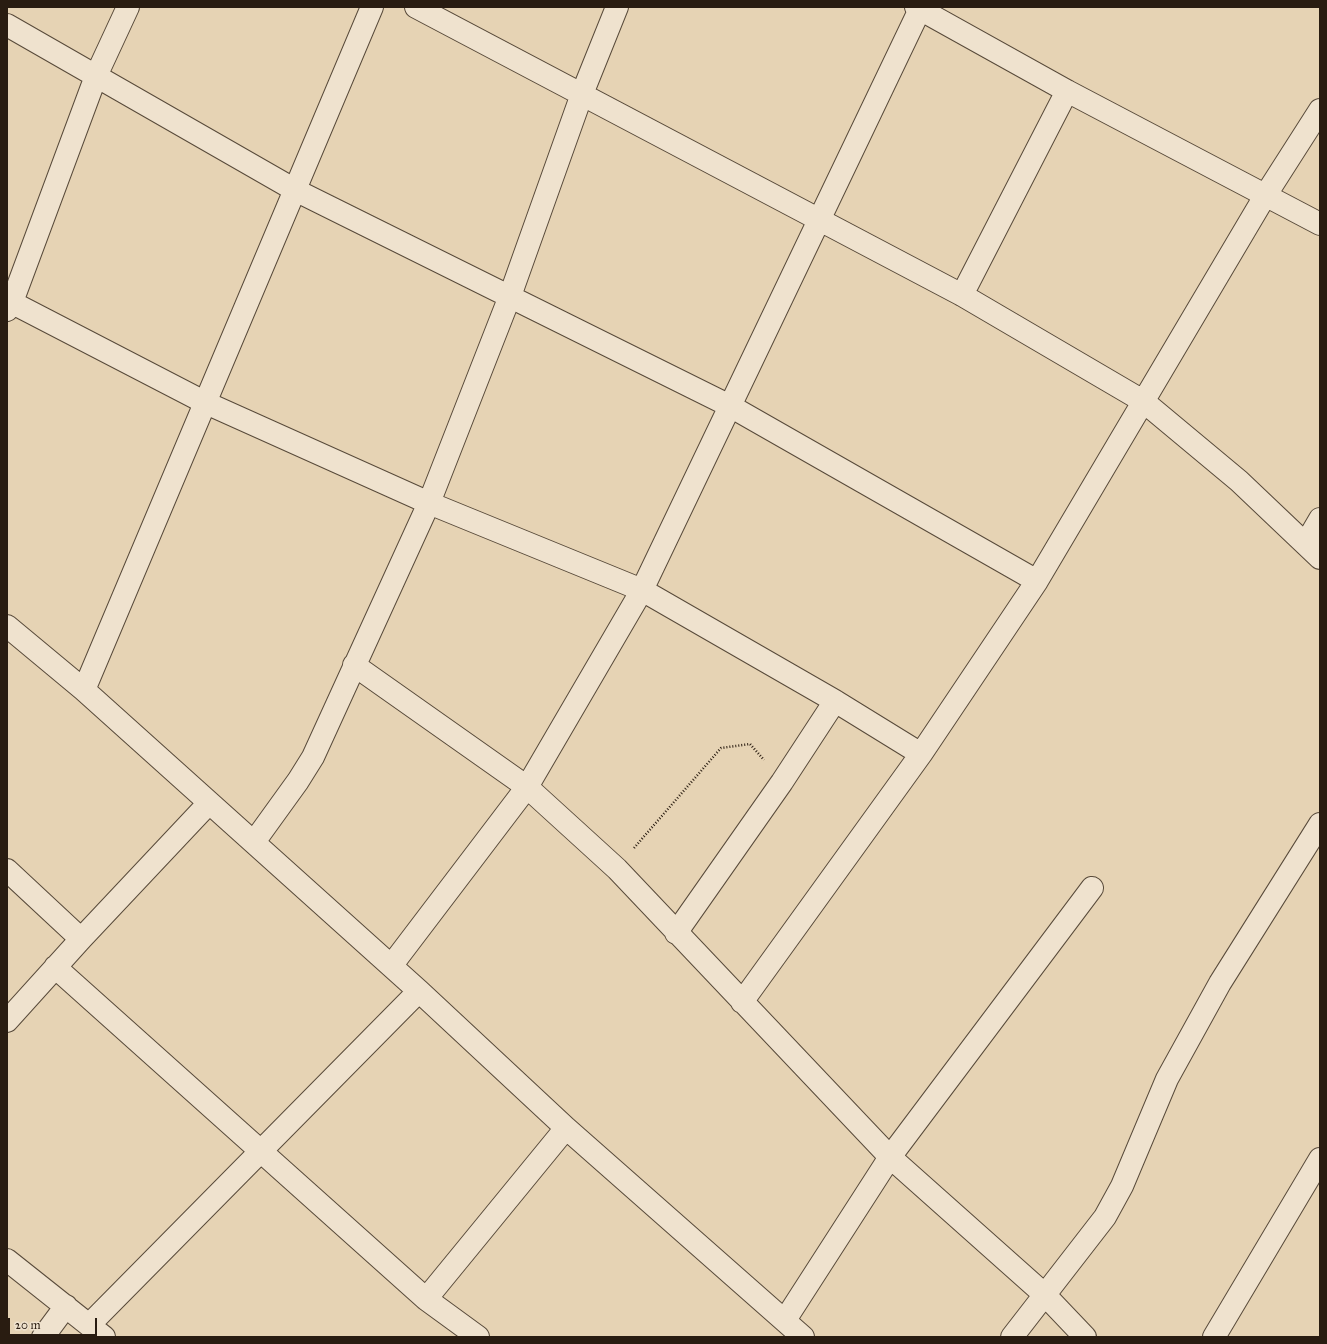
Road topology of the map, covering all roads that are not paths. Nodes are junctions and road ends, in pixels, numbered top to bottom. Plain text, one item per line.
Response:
1 (128, 7) edge
2 (372, 7) edge
3 (416, 7) edge
4 (616, 7) edge
5 (919, 8) edge
6 (7, 25) edge
7 (96, 76) junction
8 (1067, 91) junction
9 (582, 94) junction
10 (1320, 110) edge
11 (295, 190) junction
12 (1265, 196) junction
13 (820, 220) junction
14 (1320, 224) edge
15 (962, 295) junction
16 (510, 296) junction
17 (9, 304) edge
18 (1143, 401) junction
19 (204, 402) junction
20 (730, 406) junction
21 (429, 503) junction
22 (1320, 519) edge
23 (1313, 551) edge
24 (1037, 581) junction
25 (642, 590) junction
26 (7, 626) edge
27 (354, 665) junction
28 (84, 690) junction
29 (835, 701) junction
30 (921, 754) junction
31 (527, 787) junction
32 (209, 803) junction
33 (1320, 824) edge
34 (254, 842) junction
35 (7, 870) edge
36 (1092, 888) dead end
37 (676, 933) junction
38 (81, 939) junction
39 (391, 966) junction
40 (55, 967) junction
41 (419, 991) junction
42 (742, 1002) junction
43 (7, 1021) edge
44 (566, 1128) junction
45 (259, 1151) junction
46 (890, 1157) junction
47 (1320, 1160) edge
48 (7, 1260) edge
49 (1045, 1295) junction
50 (426, 1299) junction
51 (66, 1306) junction
52 (785, 1320) junction
53 (97, 1331) edge
54 (43, 1337) edge
55 (478, 1337) edge
56 (803, 1337) edge
57 (1012, 1337) edge
58 (1085, 1337) edge
59 (1214, 1337) edge

1 - 7 street
2 - 11 street
3 - 9 street
4 - 9 street
5 - 8 street
5 - 13 street
6 - 7 street
7 - 11 street
7 - 17 street
8 - 12 street
8 - 15 street
9 - 13 street
9 - 16 street
10 - 12 street
11 - 16 street
11 - 19 street
12 - 14 street
12 - 18 street
13 - 15 street
13 - 20 street
15 - 18 street
16 - 20 street
16 - 21 street
17 - 19 street
18 - 23 street
18 - 24 street
19 - 21 street
19 - 28 street
20 - 24 street
20 - 25 street
21 - 25 street
21 - 27 street
22 - 23 street
24 - 30 street
25 - 29 street
25 - 31 street
26 - 28 street
27 - 31 street
27 - 34 street
28 - 32 street
29 - 30 street
29 - 37 street
30 - 42 street
31 - 37 street
31 - 39 street
32 - 34 street
32 - 38 street
33 - 49 street
34 - 39 street
35 - 38 street
36 - 46 street
37 - 42 street
38 - 40 street
39 - 41 street
40 - 43 street
40 - 45 street
41 - 44 street
41 - 45 street
42 - 46 street
44 - 50 street
44 - 52 street
45 - 50 street
45 - 53 street
46 - 49 street
46 - 52 street
47 - 59 street
48 - 51 street
49 - 57 street
49 - 58 street
50 - 55 street
51 - 53 street
51 - 54 street
52 - 56 street

